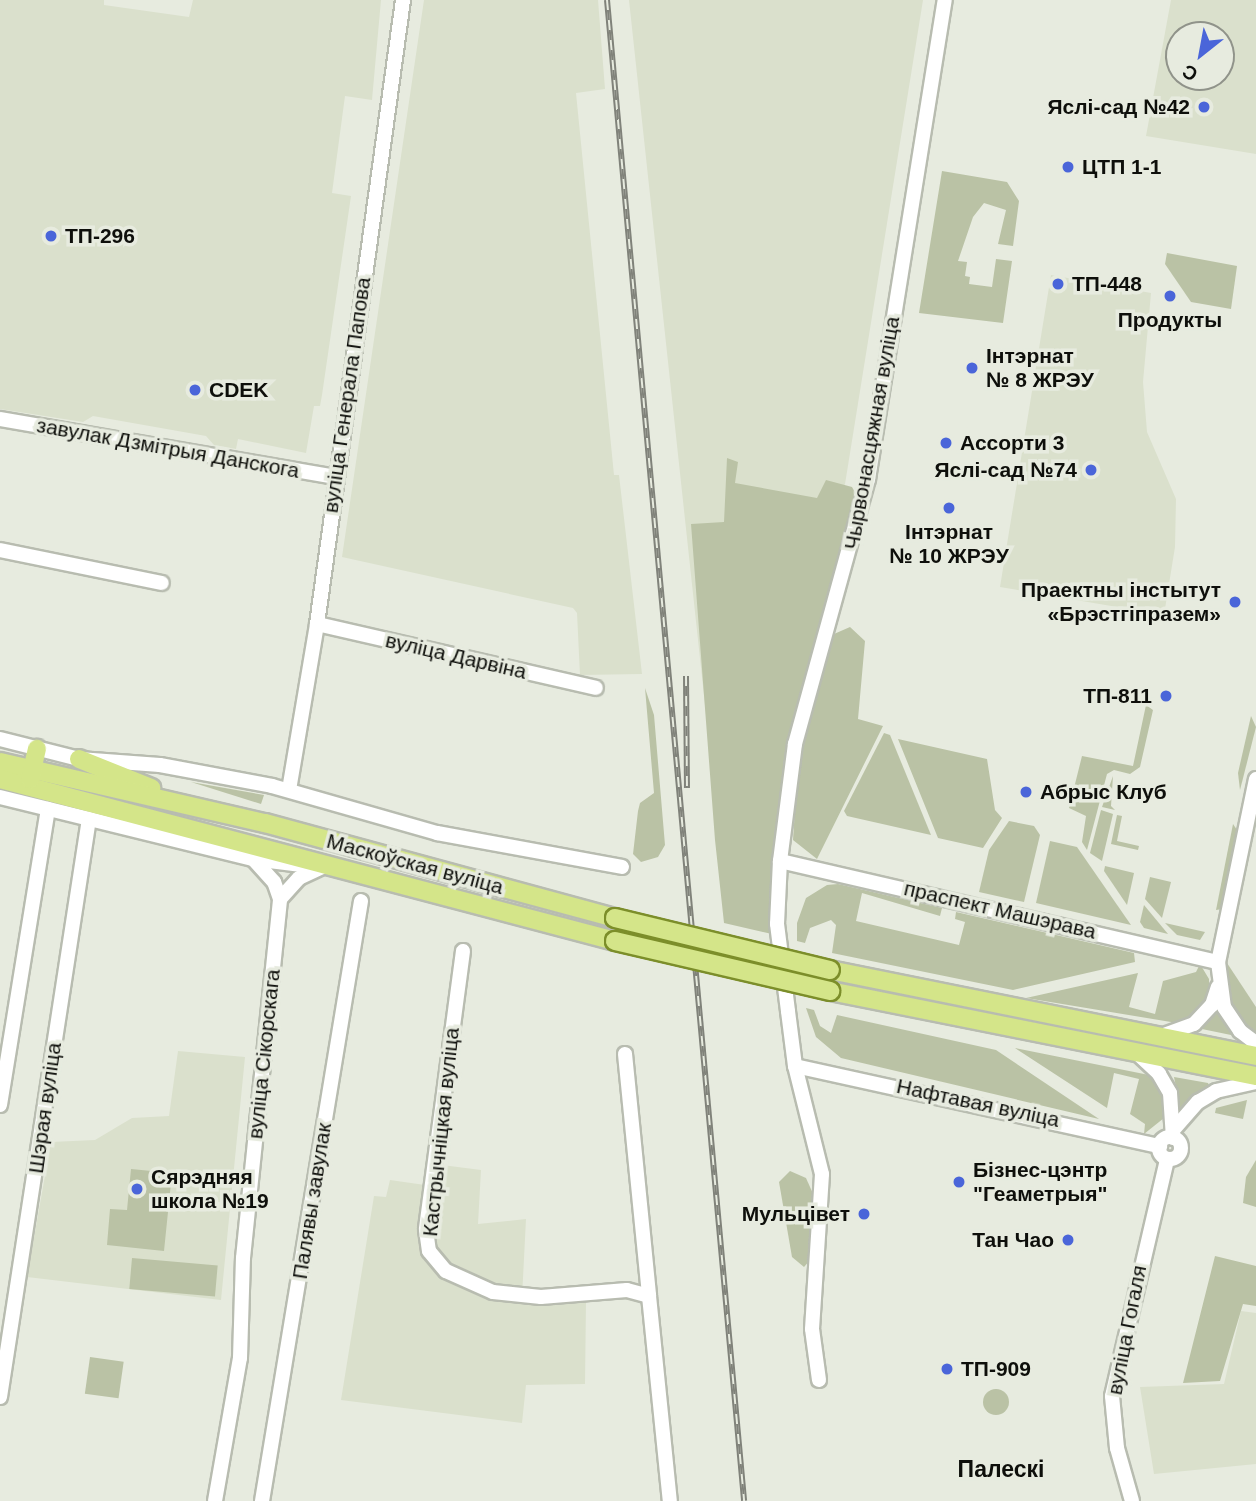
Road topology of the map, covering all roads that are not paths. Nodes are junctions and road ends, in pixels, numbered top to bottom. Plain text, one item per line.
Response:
1 (403, 0) edge
2 (945, 0) edge
3 (0, 419) edge
4 (336, 477) junction
5 (0, 550) edge
6 (162, 583) dead end
7 (317, 624) junction
8 (596, 688) dead end
9 (0, 740) edge
10 (37, 749) junction
11 (79, 760) junction
12 (0, 762) edge
13 (0, 779) edge
14 (1256, 779) edge
15 (41, 789) junction
16 (289, 790) junction
17 (0, 796) edge
18 (197, 806) junction
19 (89, 819) junction
20 (253, 859) junction
21 (780, 861) junction
22 (323, 867) junction
23 (622, 867) dead end
24 (280, 899) junction
25 (361, 901) dead end
26 (463, 951) dead end
27 (1218, 962) junction
28 (1218, 987) junction
29 (1161, 1036) junction
30 (1256, 1043) edge
31 (625, 1054) dead end
32 (1140, 1056) junction
33 (1256, 1056) edge
34 (795, 1066) junction
35 (1256, 1076) edge
36 (1256, 1082) edge
37 (0, 1105) edge
38 (1174, 1133) junction
39 (1160, 1146) junction
40 (1167, 1159) junction
41 (649, 1296) junction
42 (819, 1380) dead end
43 (0, 1396) edge
44 (215, 1501) edge
45 (262, 1501) edge
46 (670, 1501) edge
47 (1132, 1501) edge

1 - 4 street, вуліца Генерала Папова
2 - 21 street, Чырвонасцяжная вуліца
3 - 4 street, завулак Дзмітрыя Данскога
4 - 7 street, вуліца Генерала Папова
5 - 6 street
7 - 8 street, вуліца Дарвіна
7 - 16 street, вуліца Генерала Папова
9 - 10 street, Маскоўская вуліца
10 - 11 street, Маскоўская вуліца
10 - 15 main road
11 - 16 street, Маскоўская вуліца
11 - 18 main road
12 - 15 main road, Маскоўская вуліца
13 - 15 main road, Маскоўская вуліца
14 - 27 street
15 - 17 street, Маскоўская вуліца
15 - 18 main road, Маскоўская вуліца
15 - 19 street, Маскоўская вуліца
15 - 22 main road, Маскоўская вуліца
15 - 37 street
16 - 23 street, Маскоўская вуліца
18 - 29 main road, Маскоўская вуліца, bridge
19 - 20 street, Маскоўская вуліца
19 - 43 street, Шэрая вуліца
20 - 22 street, Маскоўская вуліца
20 - 24 street
21 - 27 street, праспект Машэрава
21 - 34 street
22 - 24 street
22 - 32 main road, Маскоўская вуліца, bridge
24 - 44 street, вуліца Сікорскага
25 - 45 street, Палявы завулак
26 - 41 street, Кастрычніцкая вуліца
27 - 28 street
28 - 29 street
28 - 30 street
29 - 33 main road
31 - 41 street
32 - 35 main road
32 - 38 street
34 - 39 street, Нафтавая вуліца
34 - 42 street
36 - 38 street
38 - 39 street
38 - 40 street, вуліца Гогаля
39 - 40 street
40 - 47 street, вуліца Гогаля
41 - 46 street

